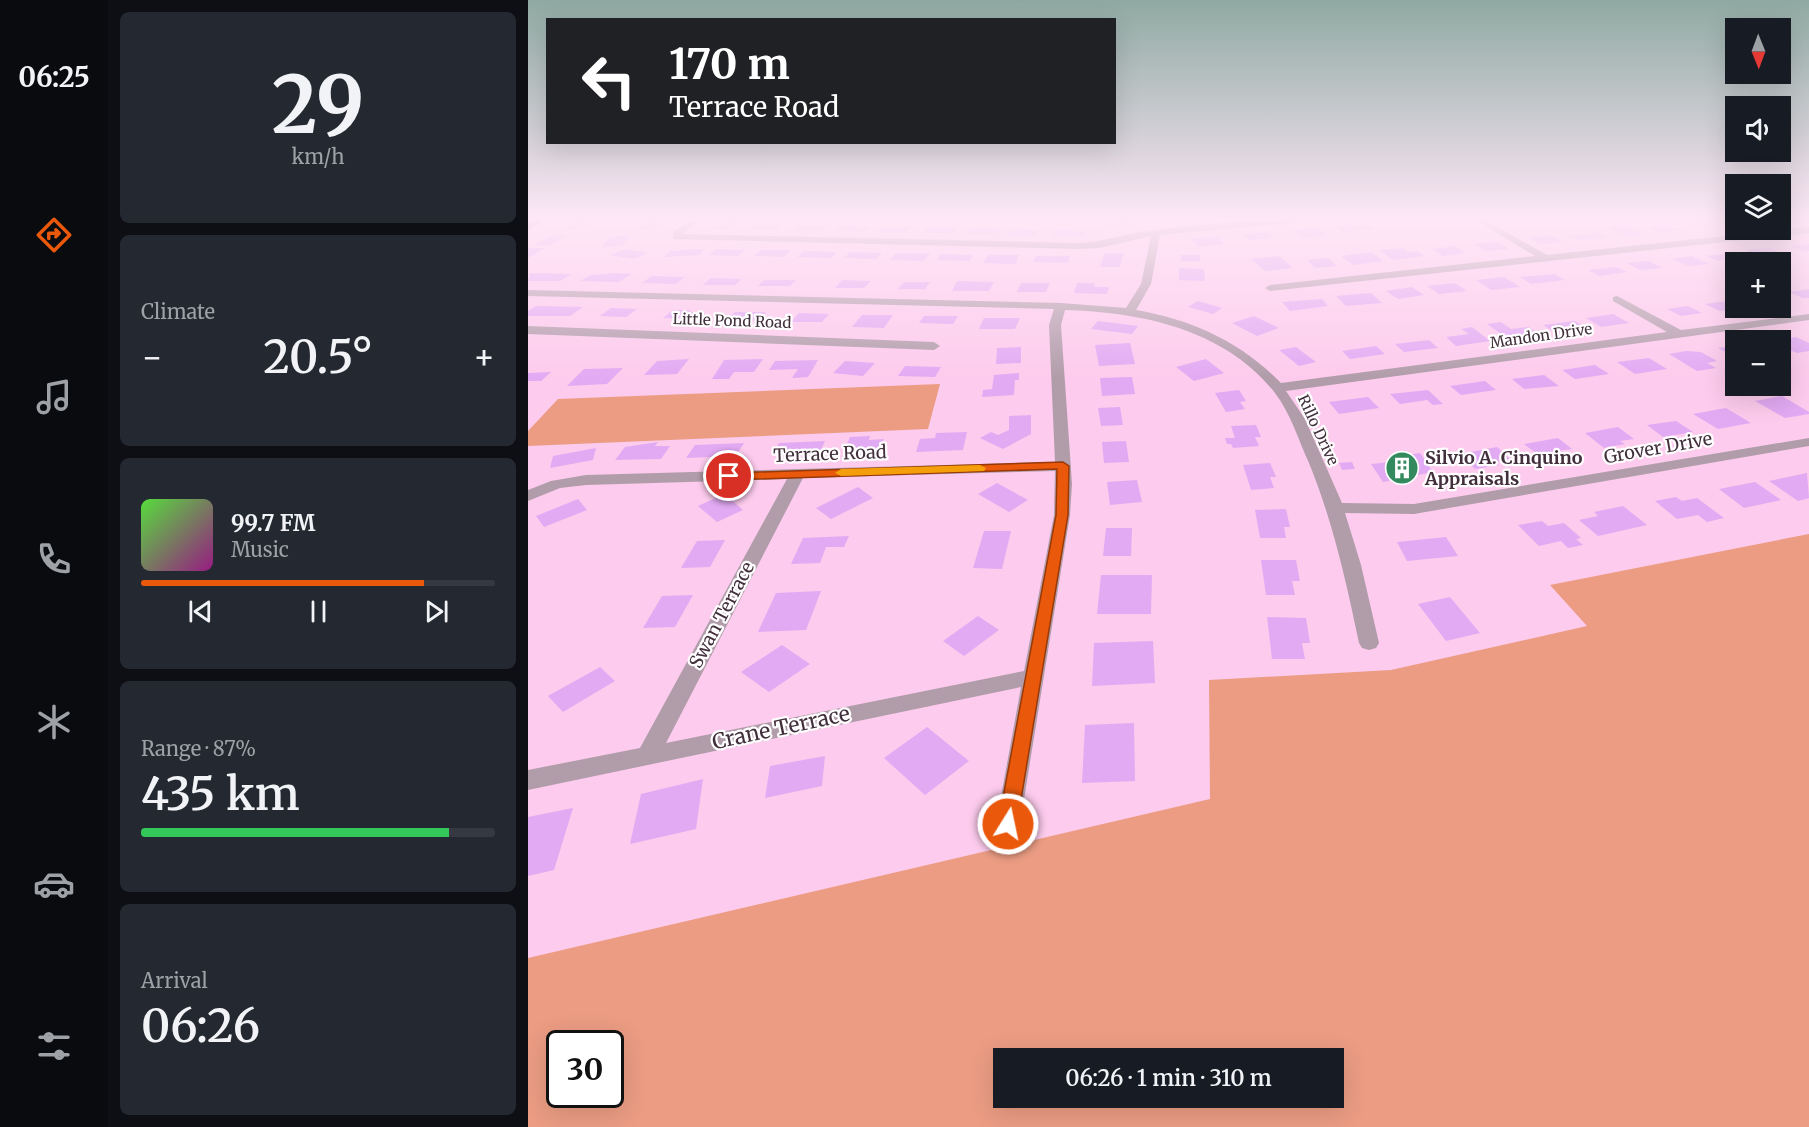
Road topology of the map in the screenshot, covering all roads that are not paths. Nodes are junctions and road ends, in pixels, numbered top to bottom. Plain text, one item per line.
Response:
1 (1148, 273) edge
2 (1411, 273) edge
3 (1270, 288) dead end
4 (528, 294) edge
5 (1617, 299) dead end
6 (1061, 306) junction
7 (1130, 310) junction
8 (1809, 317) edge
9 (528, 330) edge
10 (1679, 334) junction
11 (934, 346) dead end
12 (1277, 388) junction
13 (1805, 446) edge
14 (1063, 466) junction
15 (797, 474) junction
16 (528, 496) edge
17 (1335, 507) junction
18 (1370, 643) dead end
19 (1034, 677) junction
20 (647, 756) junction
21 (528, 780) edge
22 (1008, 824) dead end

1 - 7 street
2 - 3 street
4 - 6 street, Rillo Drive
5 - 10 street
6 - 7 street, Rillo Drive
6 - 14 street
7 - 12 street, Rillo Drive
8 - 10 street, Mandon Drive
9 - 11 street, Little Pond Road
10 - 12 street, Mandon Drive
12 - 17 street, Rillo Drive
13 - 17 street, Grover Drive
14 - 15 street, Terrace Road
14 - 19 street
15 - 16 street, Terrace Road
15 - 20 street, Swan Terrace
17 - 18 street, Rillo Drive
19 - 20 street, Crane Terrace
19 - 22 street
20 - 21 street, Crane Terrace

